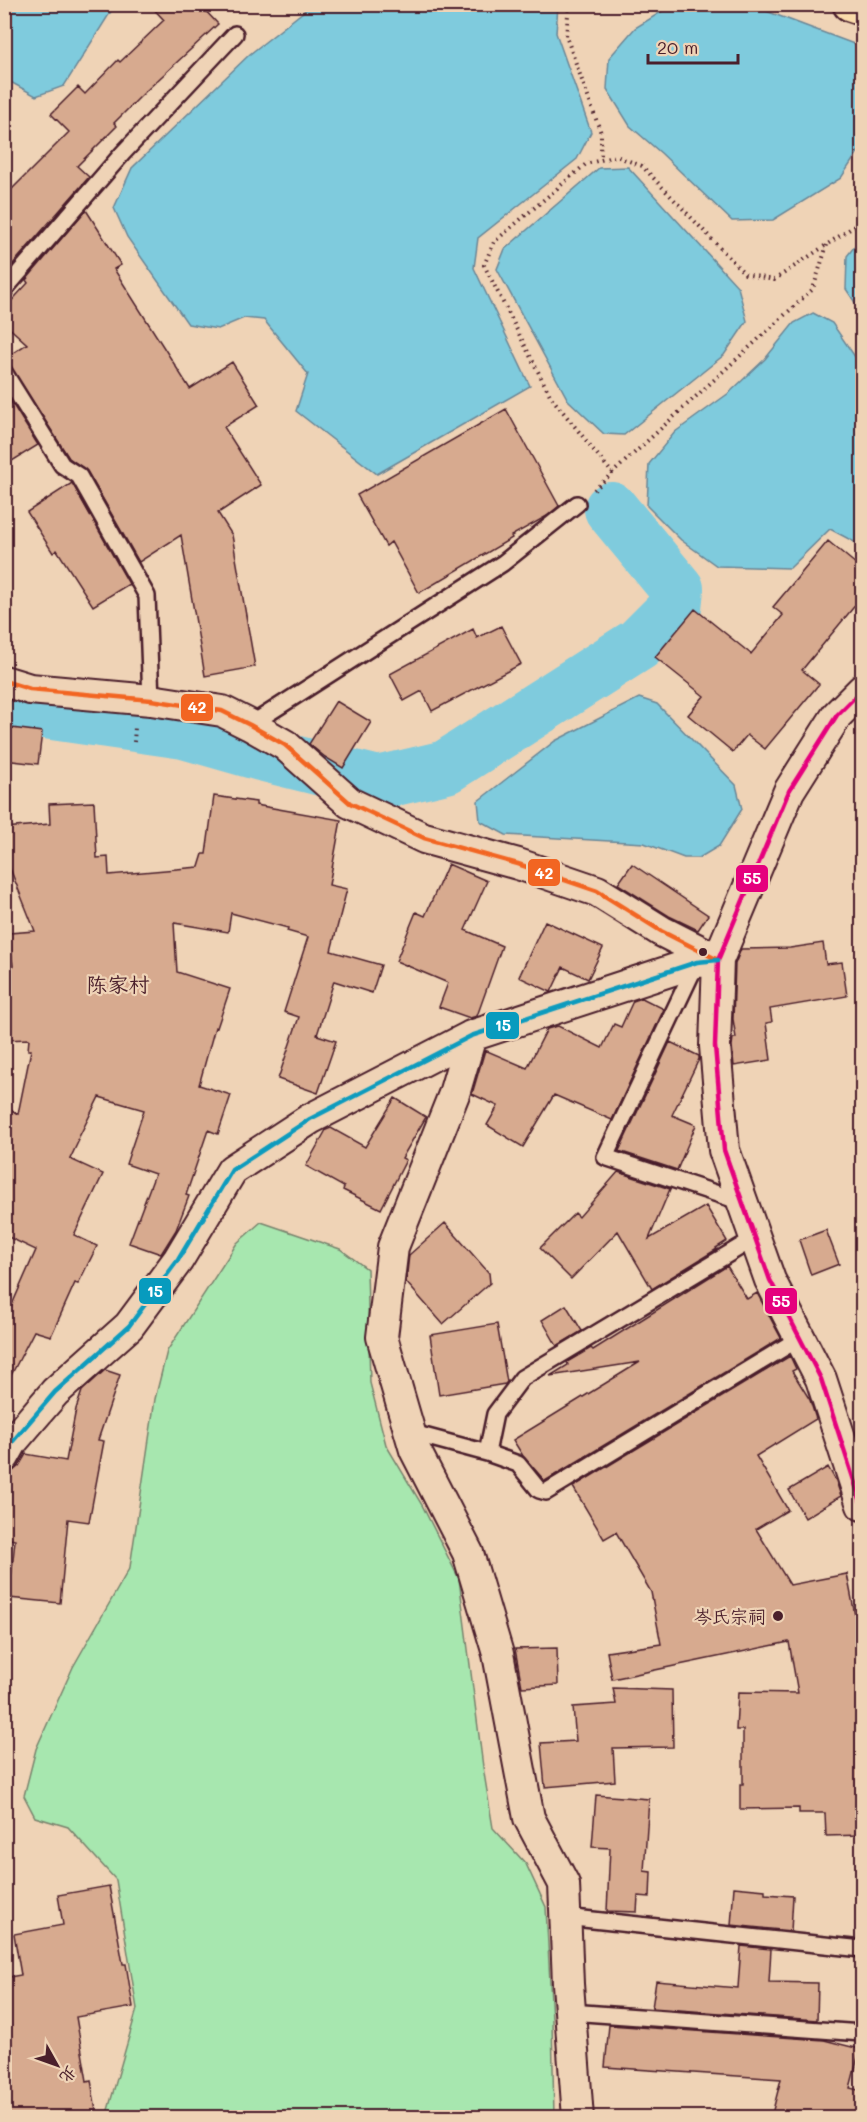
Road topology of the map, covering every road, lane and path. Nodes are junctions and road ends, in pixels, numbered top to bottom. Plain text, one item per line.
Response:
1 (569, 4) edge
2 (850, 4) edge
3 (862, 9) edge
4 (235, 34) dead end
5 (601, 160) junction
6 (862, 220) edge
7 (827, 244) junction
8 (4, 290) edge
9 (4, 372) edge
10 (613, 474) junction
11 (577, 504) joint
12 (4, 681) edge
13 (862, 690) edge
14 (151, 700) junction
15 (250, 725) junction
16 (707, 961) junction
17 (471, 1036) junction
18 (742, 1202) junction
19 (755, 1238) junction
20 (800, 1338) junction
21 (409, 1432) junction
22 (7, 1447) edge
23 (487, 1453) junction
24 (862, 1505) edge
25 (565, 1917) junction
26 (862, 1949) edge
27 (570, 2012) junction
28 (862, 2033) edge
29 (578, 2118) edge

1 - 5 path
2 - 3 highway
4 - 8 lane
5 - 7 path
5 - 10 path
6 - 7 path
7 - 10 path
9 - 14 lane
10 - 11 path
11 - 15 lane
12 - 14 street
13 - 16 street
14 - 15 street
15 - 16 street
16 - 17 street
16 - 18 street
16 - 18 lane
17 - 21 street
17 - 22 street
18 - 19 street
19 - 20 street
19 - 23 lane
20 - 23 lane
20 - 24 street
21 - 23 lane
21 - 25 street
25 - 26 lane
25 - 27 street
27 - 28 lane
27 - 29 street

